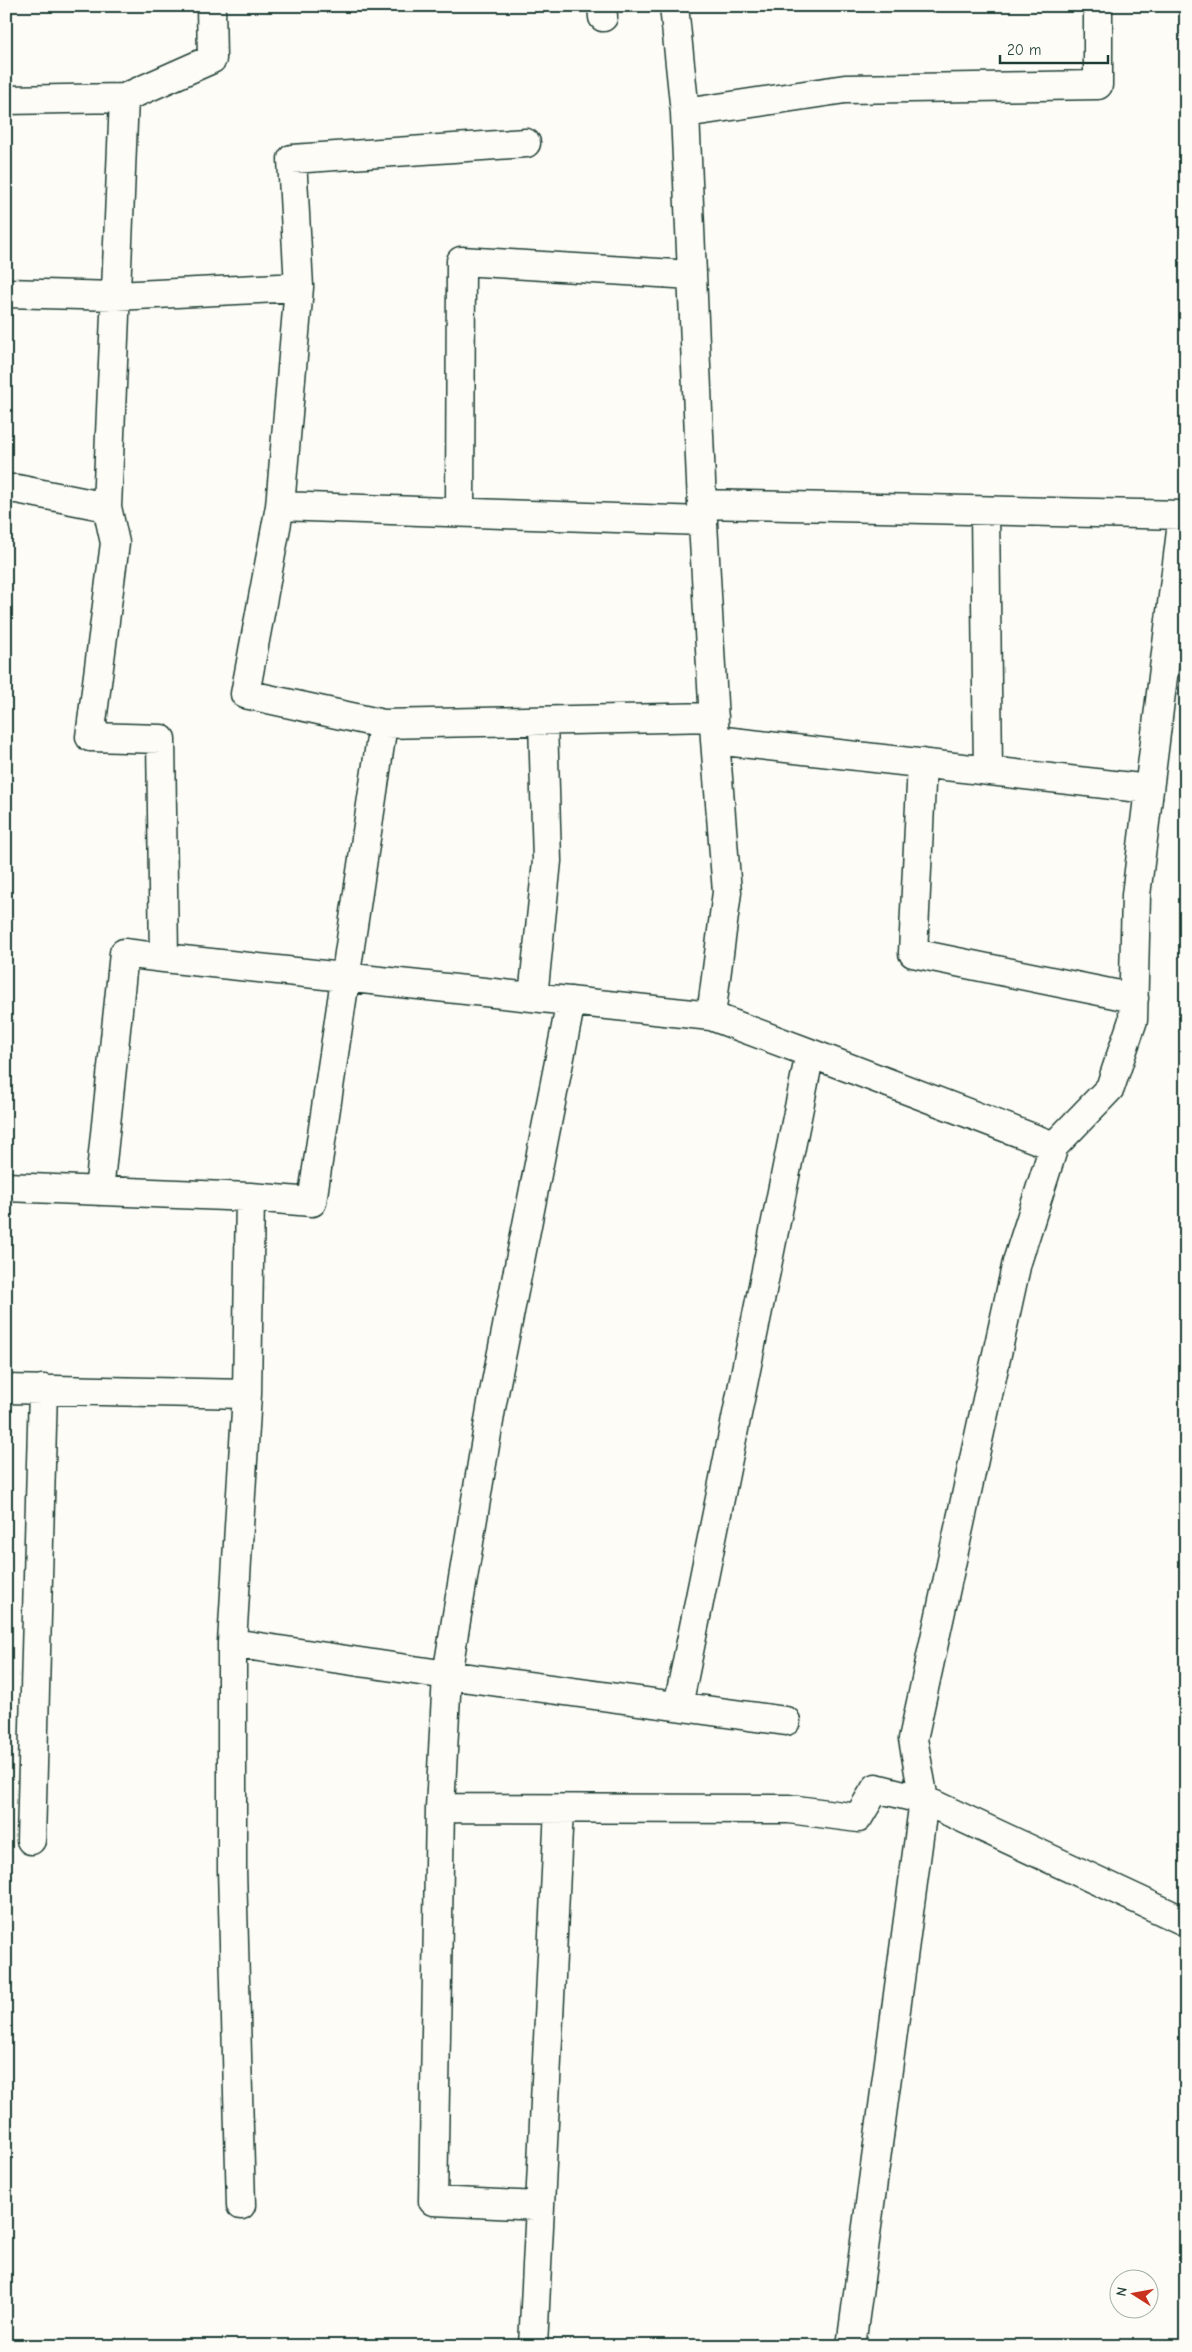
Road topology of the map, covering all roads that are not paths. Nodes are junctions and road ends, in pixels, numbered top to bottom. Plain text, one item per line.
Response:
1 (211, 6) edge
2 (674, 6) edge
3 (1098, 6) edge
4 (124, 98) junction
5 (6, 100) edge
6 (685, 113) junction
7 (526, 143) dead end
8 (692, 276) junction
9 (299, 287) junction
10 (6, 293) edge
11 (116, 296) junction
12 (6, 489) edge
13 (280, 506) junction
14 (107, 507) junction
15 (985, 510) junction
16 (460, 512) junction
17 (702, 512) junction
18 (543, 720) junction
19 (383, 724) junction
20 (715, 729) junction
21 (922, 764) junction
22 (988, 771) junction
23 (1149, 789) junction
24 (164, 958) junction
25 (346, 977) junction
26 (533, 997) junction
27 (1134, 998) junction
28 (571, 1001) junction
29 (711, 1016) junction
30 (810, 1053) junction
31 (1054, 1146) junction
32 (6, 1187) edge
33 (99, 1191) junction
34 (250, 1197) junction
35 (6, 1388) edge
36 (43, 1389) junction
37 (247, 1394) junction
38 (232, 1643) junction
39 (447, 1674) junction
40 (678, 1706) junction
41 (786, 1721) dead end
42 (924, 1800) junction
43 (440, 1808) junction
44 (558, 1808) junction
45 (31, 1840) dead end
46 (1186, 1922) edge
47 (241, 2205) dead end
48 (540, 2206) junction
49 (533, 2346) edge
50 (851, 2346) edge

1 - 4 street
2 - 6 street
3 - 6 street
4 - 5 street
4 - 11 street
6 - 8 street
7 - 9 street
8 - 16 street
8 - 17 street
9 - 11 street
9 - 13 street
10 - 11 street
11 - 14 street
12 - 14 street
13 - 16 street
13 - 19 street
14 - 24 street
15 - 17 street
15 - 22 street
15 - 23 street
16 - 17 street
17 - 20 street
18 - 19 street
18 - 20 street
18 - 26 street
19 - 25 street
20 - 21 street
20 - 29 street
21 - 22 street
21 - 27 street
22 - 23 street
23 - 27 street
24 - 25 street
24 - 33 street
25 - 26 street
25 - 34 street
26 - 28 street
27 - 31 street
28 - 29 street
28 - 39 street
29 - 30 street
30 - 31 street
30 - 40 street
31 - 42 street
32 - 33 street
33 - 34 street
34 - 37 street
35 - 36 street
36 - 37 street
36 - 45 street
37 - 38 street
38 - 39 street
38 - 47 street
39 - 40 street
39 - 43 street
40 - 41 street
42 - 44 street
42 - 46 street
42 - 50 street
43 - 44 street
43 - 48 street
44 - 48 street
48 - 49 street

